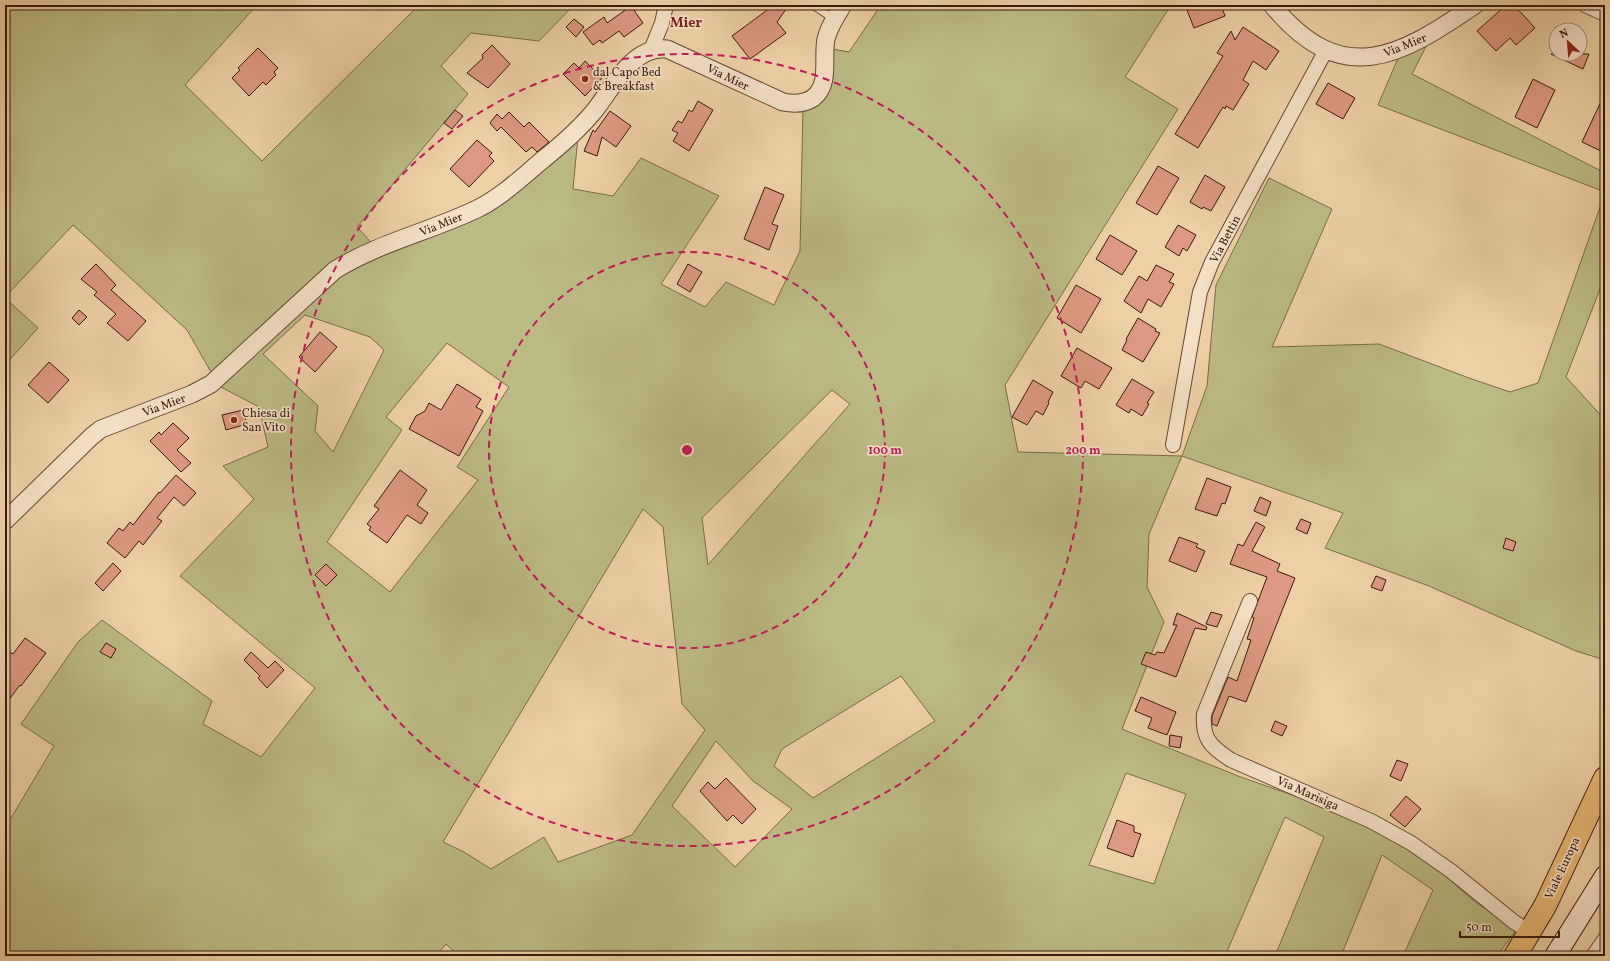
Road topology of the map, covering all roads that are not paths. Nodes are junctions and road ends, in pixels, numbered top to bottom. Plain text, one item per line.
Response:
1 (666, 5) edge
2 (813, 5) edge
3 (1272, 5) edge
4 (1475, 5) edge
5 (1585, 5) edge
6 (839, 12) edge
7 (1605, 14) edge
8 (651, 50) junction
9 (1326, 50) junction
10 (1173, 445) dead end
11 (5, 521) edge
12 (1250, 601) dead end
13 (1605, 778) edge
14 (1605, 876) edge
15 (1530, 932) junction
16 (1605, 939) edge
17 (1515, 956) edge
18 (1555, 956) edge
19 (1593, 956) edge

1 - 8 street
2 - 6 lane, Via Mier
3 - 9 street, Via Mier
4 - 9 street, Via Mier
5 - 7 street
6 - 8 street, Via Mier
8 - 11 street, Via Mier
9 - 10 street, Via Bettin
12 - 15 street, Via Marisiga
13 - 15 main road, Viale Europa
14 - 18 main road
15 - 17 main road, Viale Europa
16 - 19 street

